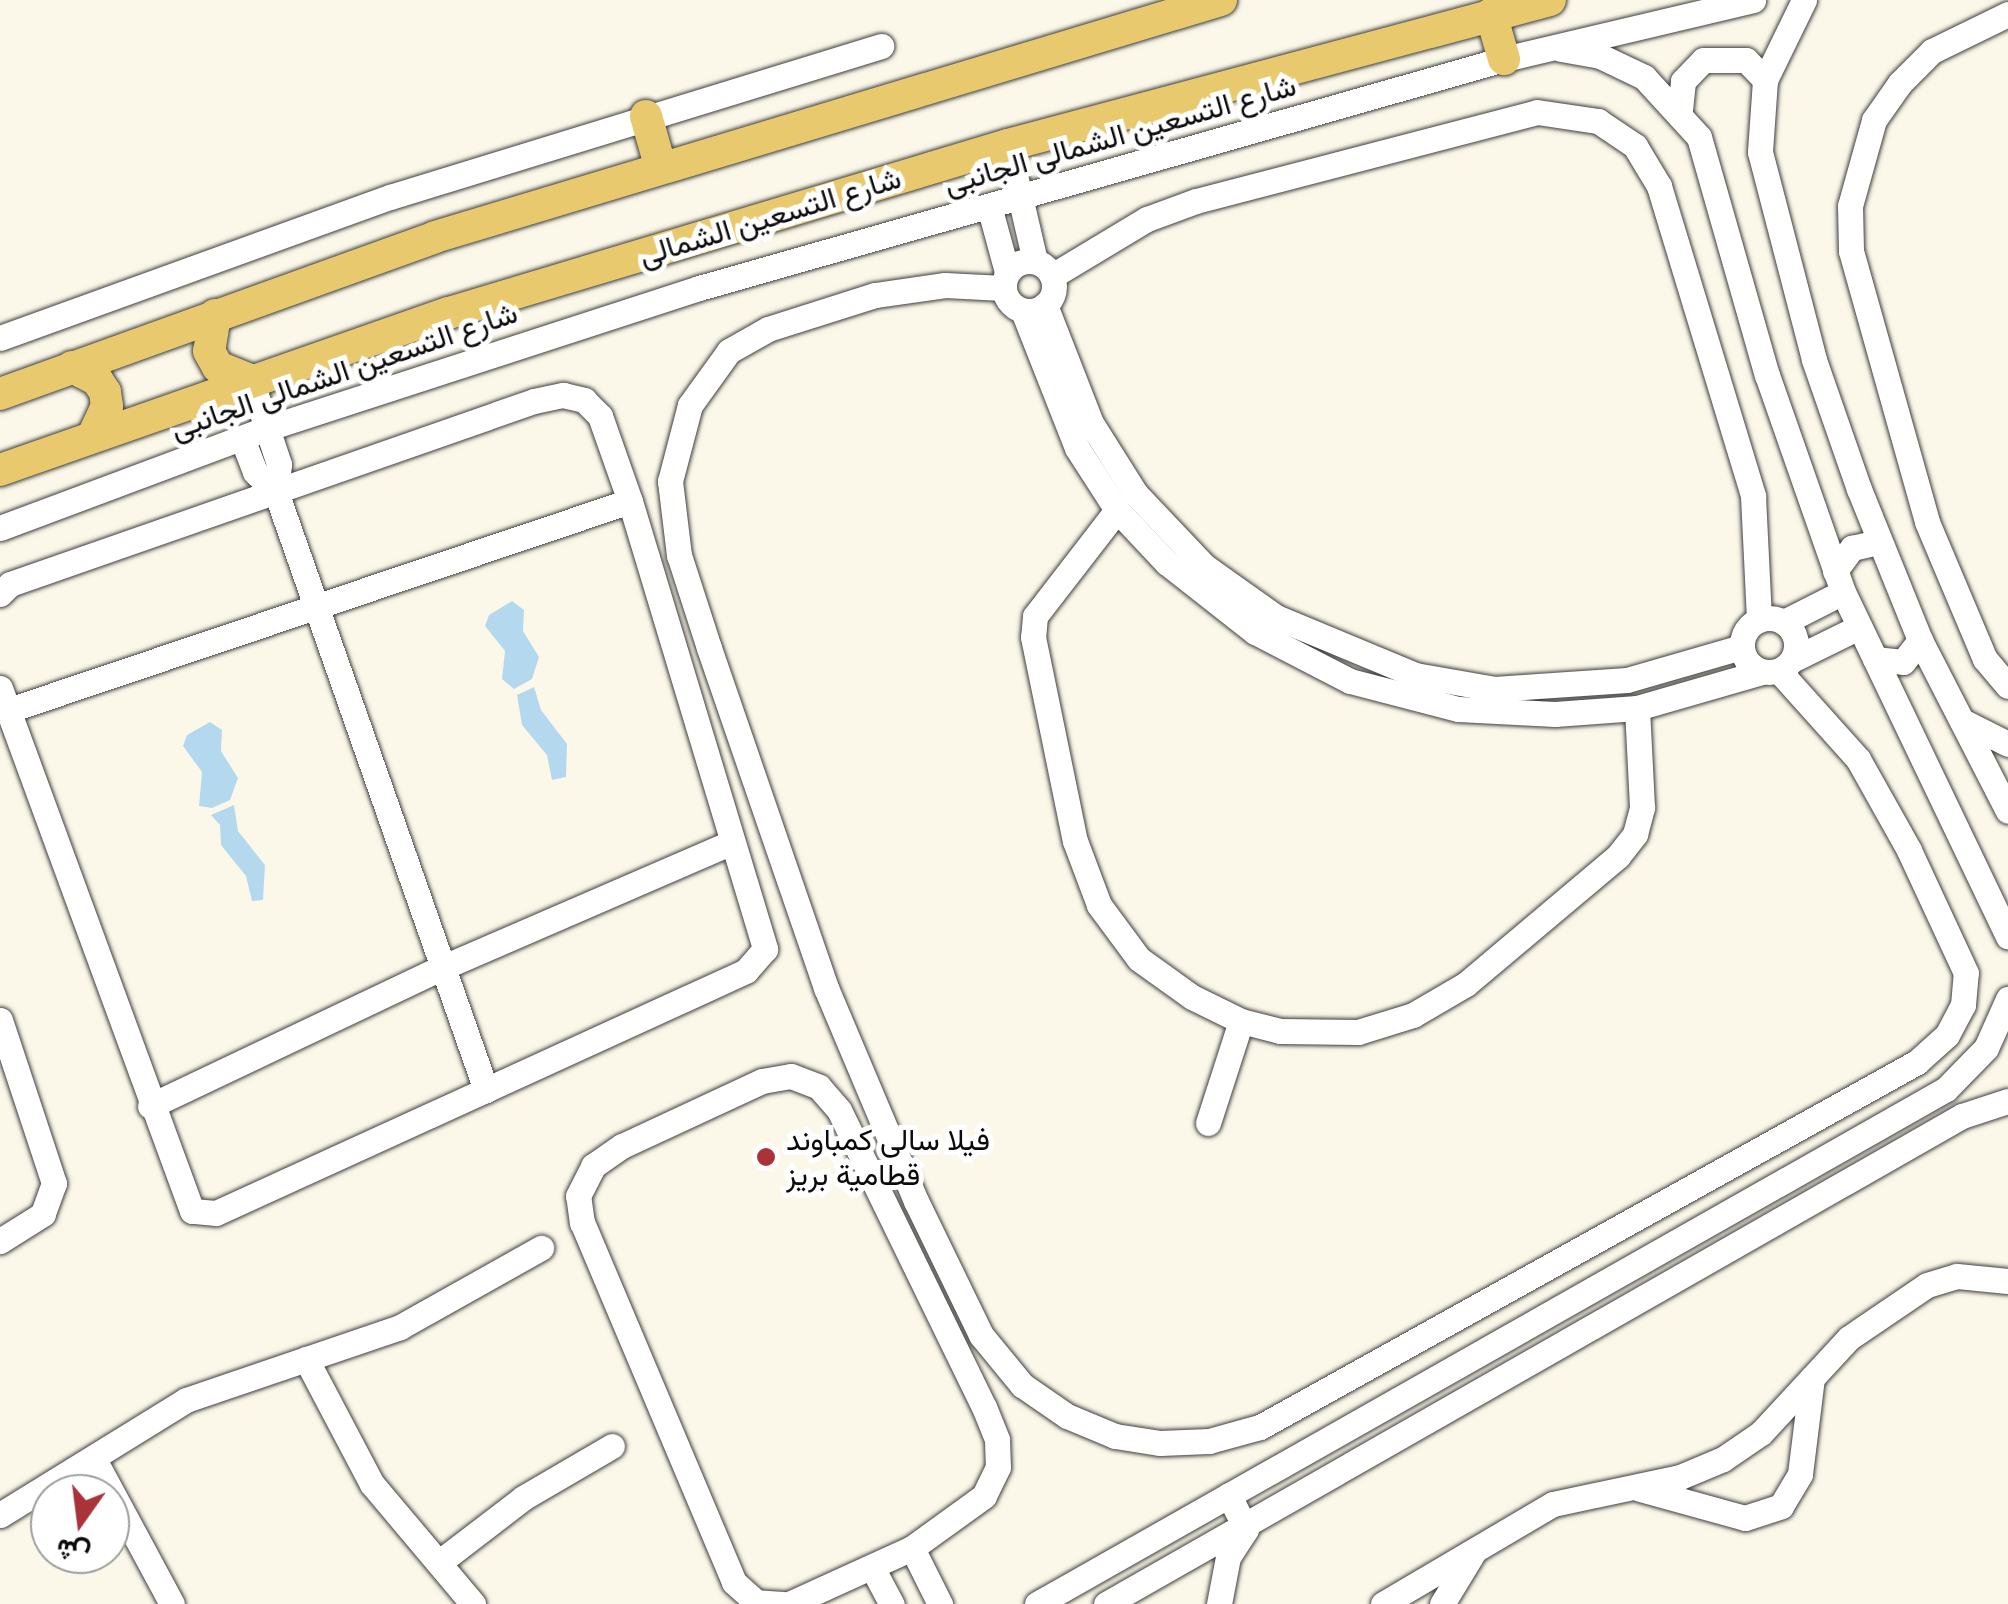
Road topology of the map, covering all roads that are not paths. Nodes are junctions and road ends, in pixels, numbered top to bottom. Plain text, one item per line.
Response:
1 (1221, 0) edge
2 (1550, 0) edge
3 (1753, 0) edge
4 (1804, 0) edge
5 (1491, 14) junction
6 (2008, 14) edge
7 (881, 46) dead end
8 (1551, 47) junction
9 (1504, 60) junction
10 (1764, 80) junction
11 (1680, 110) junction
12 (646, 116) junction
13 (1008, 144) junction
14 (660, 165) junction
15 (1021, 196) junction
16 (989, 206) junction
17 (1044, 268) junction
18 (1005, 280) junction
19 (1034, 308) junction
20 (215, 315) junction
21 (0, 338) edge
22 (72, 367) junction
23 (252, 380) junction
24 (0, 394) edge
25 (268, 428) junction
26 (96, 432) junction
27 (242, 438) junction
28 (0, 470) edge
29 (276, 492) junction
30 (630, 501) junction
31 (1117, 510) junction
32 (0, 528) edge
33 (1880, 542) junction
34 (1839, 581) junction
35 (0, 594) edge
36 (314, 604) junction
37 (1771, 621) junction
38 (1859, 627) junction
39 (1920, 640) junction
40 (1742, 647) junction
41 (1874, 659) junction
42 (1777, 668) junction
43 (2008, 686) edge
44 (4, 699) edge
45 (1638, 708) junction
46 (1960, 720) junction
47 (2008, 744) edge
48 (2008, 811) edge
49 (730, 843) junction
50 (2008, 936) edge
51 (439, 969) junction
52 (2008, 999) edge
53 (0, 1020) edge
54 (1240, 1021) junction
55 (5, 1048) edge
56 (1964, 1074) junction
57 (486, 1090) junction
58 (1996, 1104) edge
59 (150, 1106) junction
60 (1208, 1124) dead end
61 (0, 1241) edge
62 (542, 1248) dead end
63 (2008, 1281) edge
64 (306, 1359) junction
65 (1812, 1378) junction
66 (612, 1446) dead end
67 (95, 1461) junction
68 (1635, 1488) junction
69 (1230, 1495) junction
70 (0, 1515) edge
71 (1246, 1529) junction
72 (1480, 1545) junction
73 (912, 1548) junction
74 (441, 1561) junction
75 (874, 1569) junction
76 (1076, 1595) edge
77 (172, 1604) edge
78 (473, 1604) edge
79 (786, 1604) edge
80 (892, 1604) edge
81 (940, 1604) edge
82 (1037, 1604) edge
83 (1106, 1604) edge
84 (1219, 1604) edge
85 (1382, 1604) edge
86 (1442, 1604) edge

1 - 14 main road
2 - 5 main road, شارع التسعين الشمالى
3 - 8 street, شارع التسعين الشمالى الجانبى
4 - 10 street
5 - 9 main road
5 - 13 main road, شارع التسعين الشمالى
6 - 43 street
7 - 12 street
8 - 9 street, شارع التسعين الشمالى الجانبى
8 - 11 street
9 - 15 street, شارع التسعين الشمالى الجانبى
10 - 11 street
10 - 33 street
11 - 34 street
12 - 14 main road
12 - 21 street
13 - 15 street
13 - 23 main road, شارع التسعين الشمالى
14 - 20 main road
15 - 16 street, شارع التسعين الشمالى الجانبى
15 - 17 street
16 - 18 street
16 - 25 street, شارع التسعين الشمالى الجانبى
17 - 18 street
17 - 19 street
17 - 37 street
18 - 19 street
18 - 42 street
19 - 31 street
19 - 40 street
20 - 22 main road
20 - 23 main road
22 - 24 main road
22 - 26 main road
23 - 25 street
23 - 26 main road, شارع التسعين الشمالى
25 - 27 street, شارع التسعين الشمالى الجانبى
25 - 29 street
26 - 28 main road, شارع التسعين الشمالى
27 - 29 street
27 - 32 street, شارع التسعين الشمالى الجانبى
29 - 30 street
29 - 35 street
29 - 36 street
30 - 36 street
30 - 49 street
31 - 45 street
31 - 54 street
33 - 34 street
33 - 39 street
34 - 37 street
34 - 38 street
36 - 44 street
36 - 51 street
37 - 40 street
37 - 42 street
38 - 41 street
38 - 42 street
39 - 41 street
39 - 46 street
40 - 42 street
41 - 50 street
42 - 45 street
44 - 59 street
45 - 54 street
46 - 47 street
46 - 48 street
49 - 51 street
49 - 57 street
51 - 57 street
51 - 59 street
52 - 56 street
53 - 55 street
54 - 60 street
55 - 61 street
56 - 58 street
56 - 69 street
57 - 59 street
58 - 71 street
62 - 64 street
63 - 65 street
64 - 67 street
64 - 74 street
65 - 68 street
65 - 68 street
66 - 74 street
67 - 70 street
67 - 77 street
68 - 72 street
69 - 71 street
69 - 76 street
71 - 83 street
71 - 84 street
72 - 85 street
72 - 86 street
73 - 75 street
73 - 79 street
73 - 81 street
74 - 78 street
75 - 79 street
75 - 80 street
76 - 82 street

